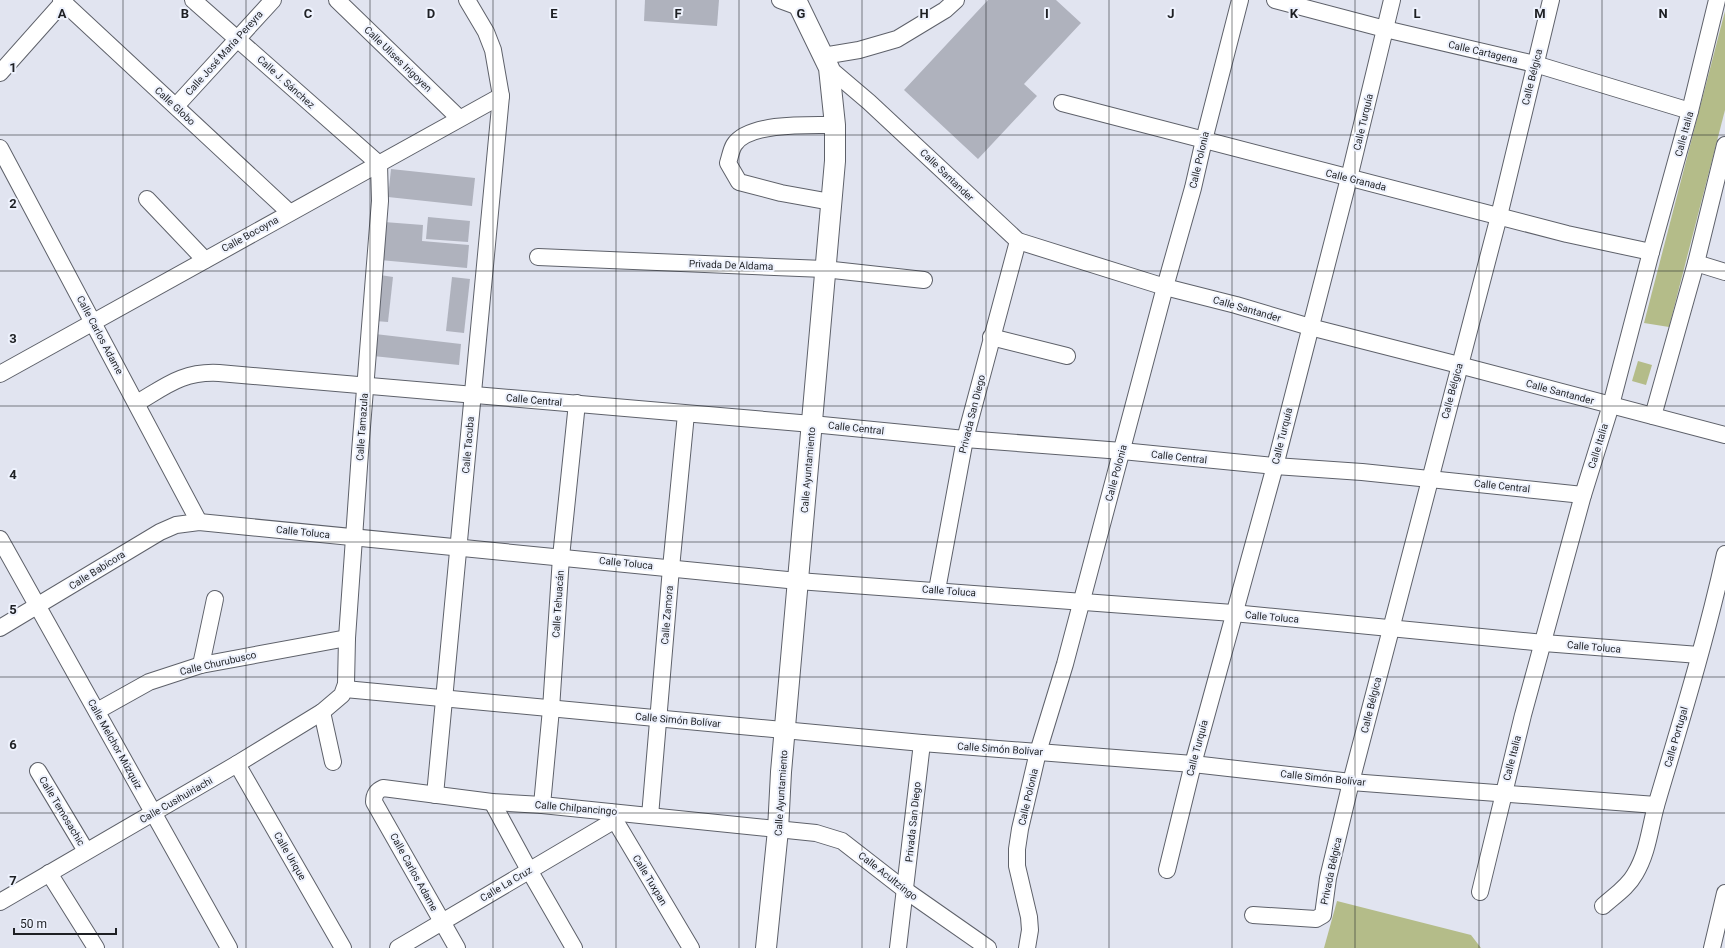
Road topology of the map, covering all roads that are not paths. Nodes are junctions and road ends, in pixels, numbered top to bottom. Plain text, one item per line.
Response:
1 (193, 0) edge
2 (273, 0) edge
3 (337, 0) edge
4 (467, 0) edge
5 (780, 0) edge
6 (956, 0) edge
7 (1240, 0) edge
8 (1275, 0) edge
9 (1392, 0) edge
10 (1551, 0) edge
11 (1717, 0) edge
12 (63, 1) edge
13 (797, 4) edge
14 (1385, 29) junction
15 (237, 39) junction
16 (826, 62) junction
17 (1535, 64) junction
18 (0, 73) edge
19 (500, 96) junction
20 (1062, 103) dead end
21 (176, 106) junction
22 (1690, 111) junction
23 (459, 118) junction
24 (835, 125) junction
25 (1204, 140) junction
26 (1725, 145) edge
27 (0, 148) edge
28 (379, 164) junction
29 (1349, 178) junction
30 (147, 199) dead end
31 (831, 202) junction
32 (289, 212) junction
33 (1499, 216) junction
34 (1018, 241) junction
35 (1651, 252) junction
36 (538, 258) dead end
37 (205, 260) junction
38 (1696, 263) junction
39 (824, 269) junction
40 (1725, 272) edge
41 (924, 280) dead end
42 (1165, 287) junction
43 (94, 323) junction
44 (1310, 327) junction
45 (991, 337) junction
46 (1067, 356) dead end
47 (1459, 365) junction
48 (0, 374) edge
49 (365, 385) junction
50 (472, 394) junction
51 (137, 403) junction
52 (577, 403) junction
53 (1611, 405) junction
54 (686, 414) junction
55 (1653, 416) junction
56 (812, 424) junction
57 (1725, 435) edge
58 (965, 439) junction
59 (1122, 451) junction
60 (1275, 466) junction
61 (1430, 479) junction
62 (1583, 495) junction
63 (199, 522) junction
64 (355, 537) junction
65 (0, 539) edge
66 (458, 546) junction
67 (1725, 554) edge
68 (561, 557) junction
69 (670, 568) junction
70 (798, 581) junction
71 (1721, 589) edge
72 (936, 590) junction
73 (215, 599) dead end
74 (1081, 602) junction
75 (37, 607) junction
76 (1233, 614) junction
77 (1391, 627) junction
78 (0, 628) edge
79 (347, 638) junction
80 (1544, 643) junction
81 (1699, 655) junction
82 (200, 665) junction
83 (345, 689) junction
84 (443, 699) junction
85 (552, 709) junction
86 (97, 710) junction
87 (322, 712) junction
88 (658, 719) junction
89 (786, 729) junction
90 (922, 743) junction
91 (1038, 752) junction
92 (333, 762) dead end
93 (237, 764) junction
94 (1193, 764) junction
95 (38, 771) dead end
96 (1351, 782) junction
97 (1504, 792) junction
98 (375, 794) joint
99 (435, 795) junction
100 (492, 802) junction
101 (1656, 804) junction
102 (542, 805) junction
103 (153, 813) junction
104 (612, 816) junction
105 (650, 816) junction
106 (778, 830) junction
107 (86, 850) junction
108 (528, 870) junction
109 (1167, 870) dead end
110 (49, 873) junction
111 (905, 890) junction
112 (1480, 892) dead end
113 (1725, 893) edge
114 (0, 902) edge
115 (1603, 906) dead end
116 (1253, 915) dead end
117 (442, 922) junction
118 (96, 948) edge
119 (229, 948) edge
120 (343, 948) edge
121 (398, 948) edge
122 (456, 948) edge
123 (574, 948) edge
124 (691, 948) edge
125 (766, 948) edge
126 (898, 948) edge
127 (988, 948) edge
128 (1027, 948) edge
129 (1712, 948) edge

1 - 15 street, Calle J. Sánchez
2 - 15 street, Calle José María Pereyra
3 - 23 street, Calle Ulises Irigoyen
4 - 19 street, Calle Tacuba
5 - 13 street
6 - 16 street
7 - 25 street, Calle Polonia
8 - 14 street, Calle Cartagena
9 - 14 street, Calle Turquía
10 - 17 street, Calle Bélgica
11 - 22 street, Calle Italia
12 - 18 street
12 - 21 street, Calle Globo
13 - 16 main road, Calle Ayuntamiento
14 - 17 street, Calle Cartagena
14 - 29 street, Calle Turquía
15 - 21 street, Calle José María Pereyra
15 - 28 street, Calle J. Sánchez
16 - 24 main road, Calle Ayuntamiento
16 - 34 street, Calle Santander
17 - 22 street, Calle Cartagena
17 - 33 street, Calle Bélgica
19 - 23 street, Calle Bocoyna
19 - 50 street, Calle Tacuba
20 - 25 street, Calle Granada
21 - 32 street, Calle Globo
22 - 35 street, Calle Italia
23 - 28 street, Calle Bocoyna
24 - 31 main road, Calle Ayuntamiento
24 - 31 street
25 - 29 street, Calle Granada
25 - 42 street, Calle Polonia
26 - 38 street
27 - 43 street, Calle Carlos Adame
28 - 32 street, Calle Bocoyna
28 - 49 street, Calle Tamazula
29 - 33 street, Calle Granada
29 - 44 street, Calle Turquía
30 - 37 street
31 - 39 main road, Calle Ayuntamiento
32 - 37 street, Calle Bocoyna
33 - 35 street, Calle Granada
33 - 47 street, Calle Bélgica
34 - 42 street, Calle Santander
34 - 45 street, Privada San Diego
35 - 53 street, Calle Italia
36 - 39 street, Privada De Aldama
37 - 43 street, Calle Bocoyna
38 - 40 street
38 - 55 street
39 - 41 street, Privada De Aldama
39 - 56 main road, Calle Ayuntamiento
42 - 44 street, Calle Santander
42 - 59 street, Calle Polonia
43 - 48 street, Calle Bocoyna
43 - 51 street, Calle Carlos Adame
44 - 47 street, Calle Santander
44 - 60 street, Calle Turquía
45 - 46 street
45 - 58 street, Privada San Diego
47 - 53 street, Calle Santander
47 - 61 street, Calle Bélgica
49 - 50 street, Calle Central
49 - 51 street, Calle Central
49 - 64 street, Calle Tamazula
50 - 52 street, Calle Central
50 - 66 street, Calle Tacuba
51 - 63 street, Calle Carlos Adame
52 - 54 street, Calle Central
52 - 68 street, Calle Tehuacán
53 - 55 street, Calle Santander
53 - 62 street, Calle Italia
54 - 56 street, Calle Central
54 - 69 street, Calle Zamora
55 - 57 street, Calle Santander
56 - 58 street, Calle Central
56 - 70 main road, Calle Ayuntamiento
58 - 59 street, Calle Central
58 - 72 street, Privada San Diego
59 - 60 street, Calle Central
59 - 74 street, Calle Polonia
60 - 61 street, Calle Central
60 - 76 street, Calle Turquía
61 - 62 street, Calle Central
61 - 77 street, Calle Bélgica
62 - 80 street, Calle Italia
63 - 64 street, Calle Toluca
63 - 75 street, Calle Babícora
64 - 66 street, Calle Toluca
64 - 79 street, Calle Tamazula
65 - 75 street, Calle Melchor Múzquiz
66 - 68 street, Calle Toluca
66 - 84 street, Calle Tacuba
67 - 71 street, Calle Portugal
68 - 69 street, Calle Toluca
68 - 85 street, Calle Tehuacán
69 - 70 street, Calle Toluca
69 - 88 street, Calle Zamora
70 - 72 street, Calle Toluca
70 - 89 main road, Calle Ayuntamiento
71 - 81 street, Calle Portugal
72 - 74 street, Calle Toluca
73 - 82 street
74 - 76 street, Calle Toluca
74 - 91 street, Calle Polonia
75 - 78 street, Calle Babícora
75 - 86 street, Calle Melchor Múzquiz
76 - 77 street, Calle Toluca
76 - 94 street, Calle Turquía
77 - 80 street, Calle Toluca
77 - 96 street, Calle Bélgica
79 - 82 street, Calle Churubusco
79 - 83 street, Calle Tamazula
80 - 81 street, Calle Toluca
80 - 97 street, Calle Italia
81 - 101 street, Calle Portugal
82 - 86 street, Calle Churubusco
83 - 84 street, Calle Simón Bolívar
83 - 87 street, Calle Cusihuiriachi
84 - 85 street, Calle Simón Bolívar
84 - 99 street, Calle Tacuba
85 - 88 street, Calle Simón Bolívar
85 - 102 street, Calle Tehuacán
86 - 103 street, Calle Melchor Múzquiz
87 - 92 street
87 - 93 street, Calle Cusihuiriachi
88 - 89 street, Calle Simón Bolívar
88 - 105 street, Calle Zamora
89 - 90 street, Calle Simón Bolívar
89 - 106 main road, Calle Ayuntamiento
90 - 91 street, Calle Simón Bolívar
90 - 111 street, Privada San Diego
91 - 94 street, Calle Simón Bolívar
91 - 128 street, Calle Polonia
93 - 103 street, Calle Cusihuiriachi
93 - 120 street, Calle Urique
94 - 96 street, Calle Simón Bolívar
94 - 109 street, Calle Turquía
95 - 107 street, Calle Temosachic
96 - 97 street, Calle Simón Bolívar
96 - 116 street, Privada Bélgica
97 - 101 street, Calle Simón Bolívar
97 - 112 street, Calle Italia
98 - 99 street, Calle Chilpancingo
98 - 117 street, Calle Carlos Adame
99 - 100 street, Calle Chilpancingo
100 - 102 street, Calle Chilpancingo
100 - 108 street
101 - 115 street, Calle Portugal
102 - 104 street, Calle Chilpancingo
103 - 107 street, Calle Cusihuiriachi
103 - 119 street, Calle Melchor Múzquiz
104 - 105 street, Calle Chilpancingo
104 - 108 street, Calle La Cruz
104 - 124 street, Calle Tuxpan
105 - 106 street, Calle Chilpancingo
106 - 111 street, Calle Acultzingo
106 - 125 main road, Calle Ayuntamiento
107 - 110 street, Calle Cusihuiriachi
108 - 117 street, Calle La Cruz
108 - 123 street
110 - 114 street, Calle Cusihuiriachi
110 - 118 street
111 - 126 street, Privada San Diego
111 - 127 street, Calle Acultzingo
113 - 129 street
117 - 121 street, Calle La Cruz
117 - 122 street, Calle Carlos Adame

